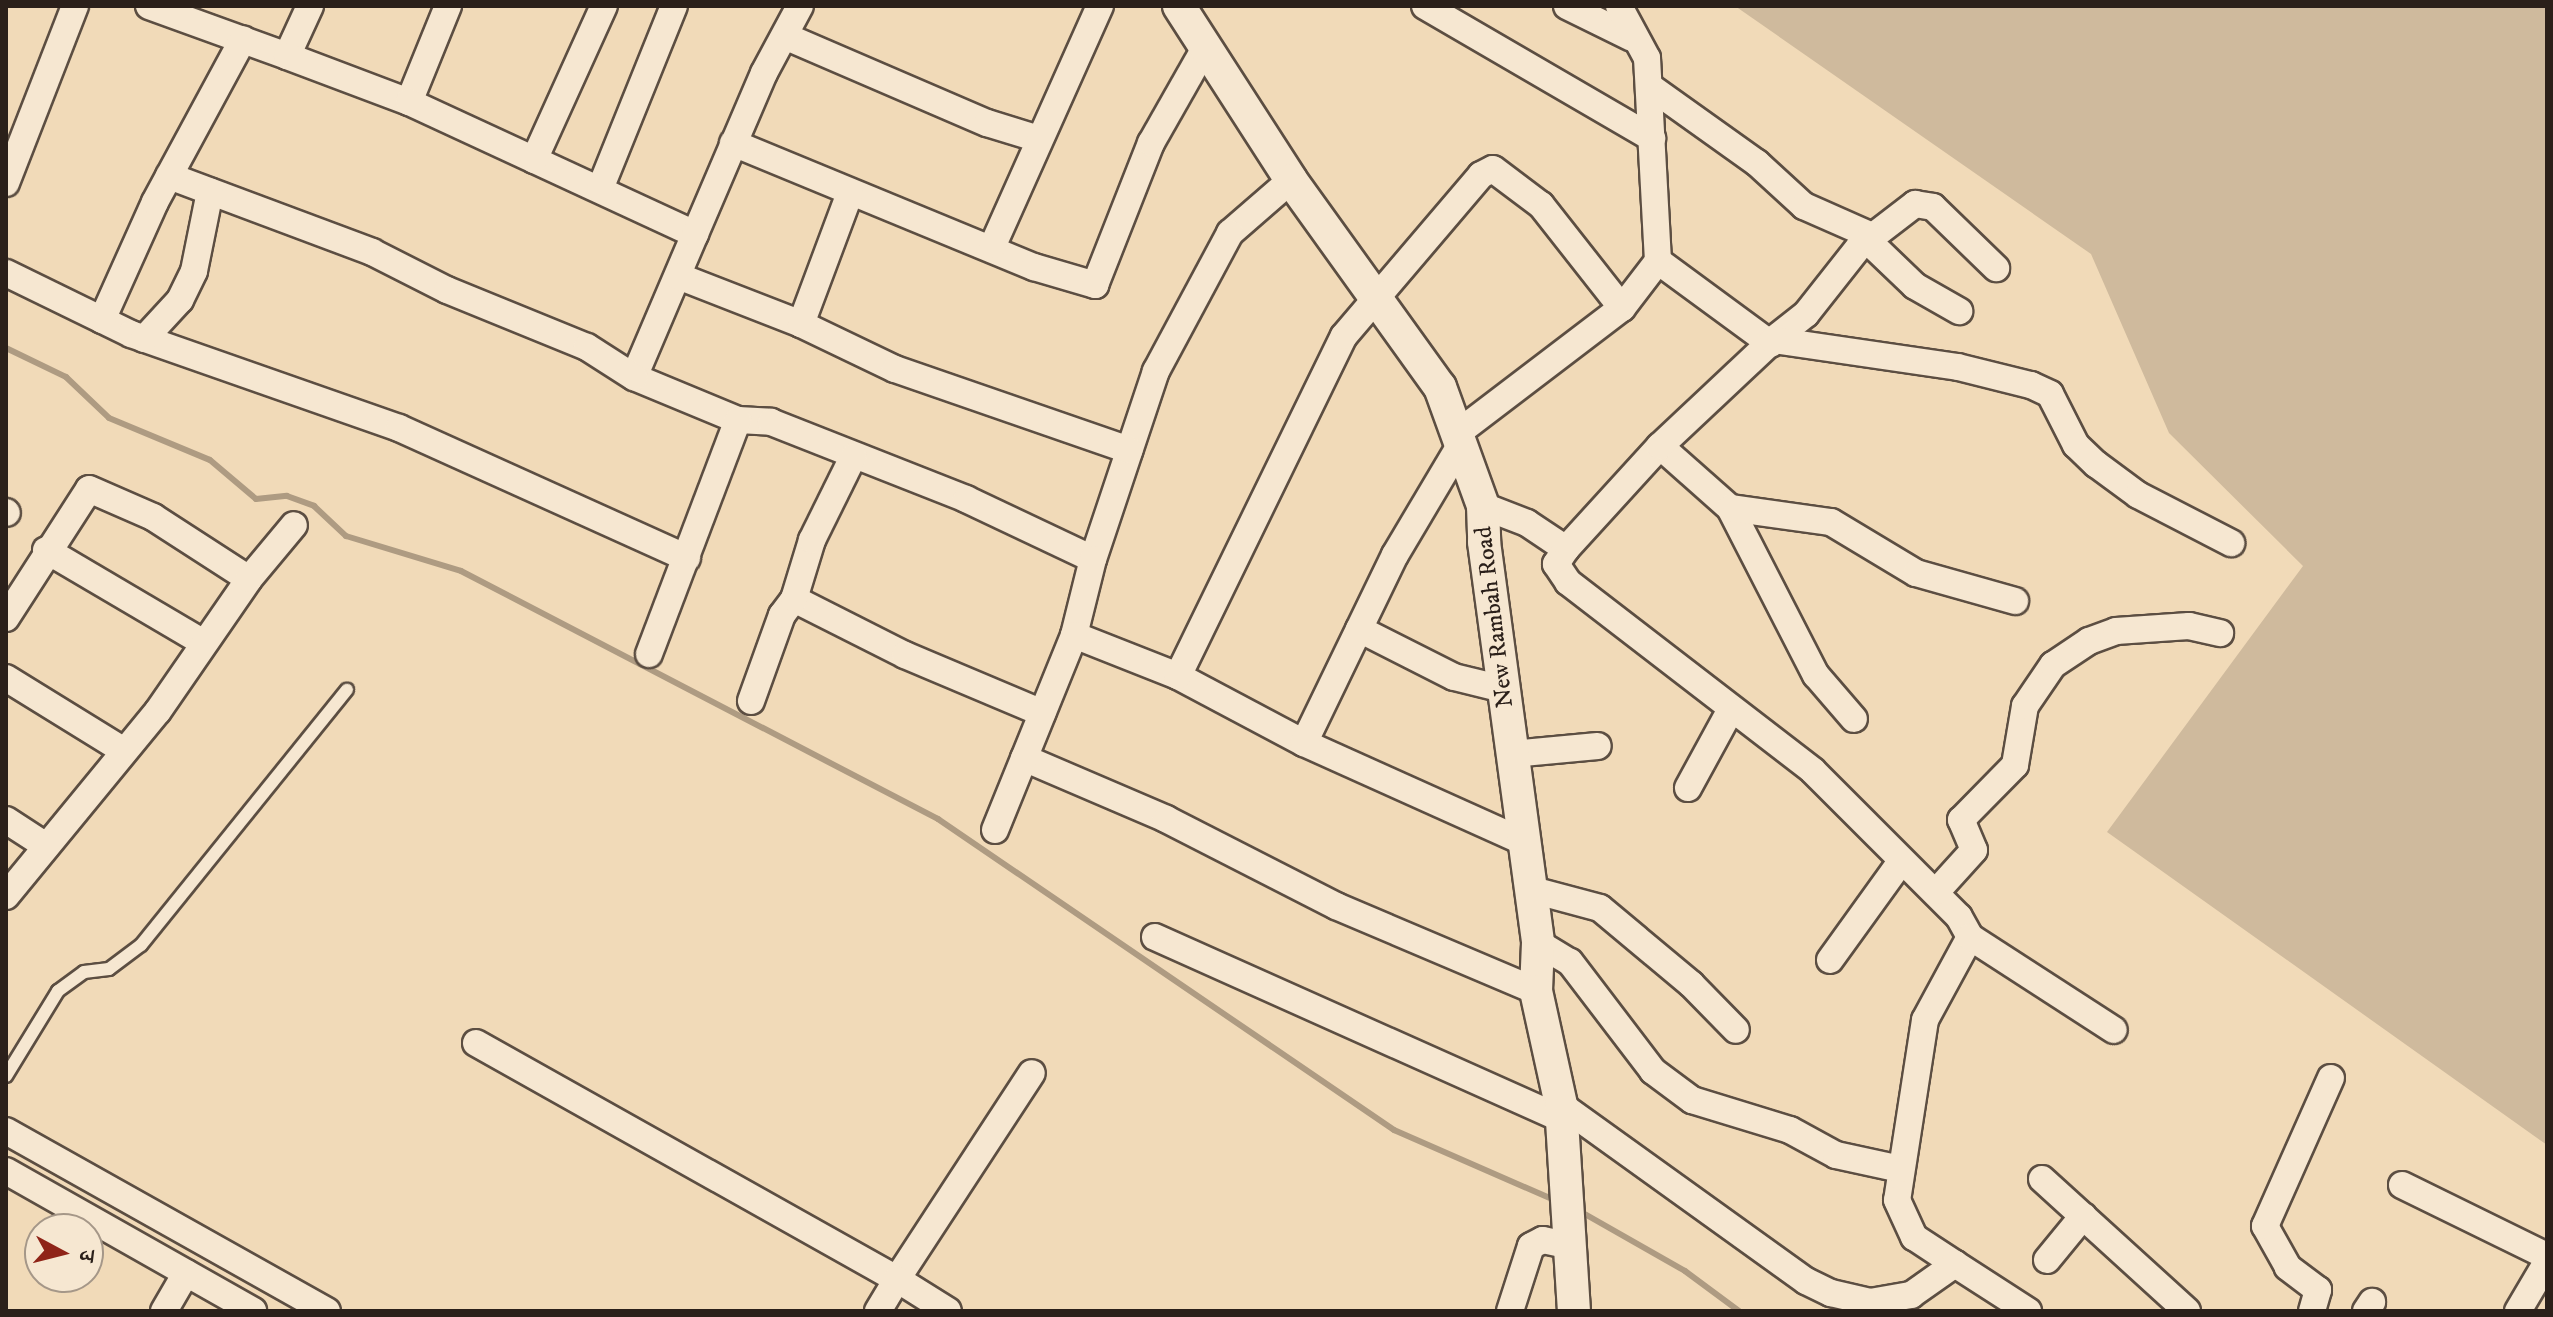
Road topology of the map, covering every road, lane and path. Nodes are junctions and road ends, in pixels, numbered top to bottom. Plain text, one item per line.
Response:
1 (75, 6) edge
2 (149, 6) edge
3 (310, 6) edge
4 (448, 6) edge
5 (604, 6) edge
6 (674, 6) edge
7 (800, 6) edge
8 (1100, 6) edge
9 (1179, 6) edge
10 (1425, 6) edge
11 (1567, 6) edge
12 (1619, 6) edge
13 (787, 37) junction
14 (1632, 38) junction
15 (243, 39) junction
16 (1206, 46) junction
17 (287, 56) junction
18 (1649, 86) junction
19 (409, 102) junction
20 (1652, 138) junction
21 (1039, 139) junction
22 (733, 143) junction
23 (534, 160) junction
24 (169, 176) junction
25 (1291, 180) junction
26 (6, 183) edge
27 (600, 189) junction
28 (210, 192) junction
29 (850, 193) junction
30 (695, 234) junction
31 (1869, 238) junction
32 (993, 245) junction
33 (1658, 261) junction
34 (1996, 268) dead end
35 (6, 273) edge
36 (678, 276) junction
37 (1374, 295) junction
38 (1622, 308) junction
39 (1959, 311) dead end
40 (102, 320) junction
41 (801, 324) junction
42 (144, 339) junction
43 (1772, 342) junction
44 (634, 377) junction
45 (738, 420) junction
46 (1460, 437) junction
47 (1660, 446) junction
48 (1129, 450) junction
49 (853, 457) junction
50 (1483, 506) junction
51 (1730, 508) junction
52 (294, 525) dead end
53 (2231, 543) dead end
54 (1566, 549) junction
55 (46, 550) junction
56 (687, 558) junction
57 (1093, 559) junction
58 (249, 579) junction
59 (794, 599) junction
60 (2015, 601) dead end
61 (6, 618) edge
62 (1359, 629) junction
63 (2220, 633) dead end
64 (1074, 635) junction
65 (204, 643) junction
66 (649, 654) dead end
67 (1178, 676) junction
68 (6, 678) edge
69 (1503, 689) junction
70 (347, 690) dead end
71 (751, 701) dead end
72 (1731, 709) junction
73 (1042, 713) junction
74 (1854, 719) dead end
75 (1304, 743) junction
76 (1598, 746) dead end
77 (124, 751) junction
78 (1512, 754) junction
79 (1024, 758) junction
80 (1688, 788) dead end
81 (6, 820) edge
82 (995, 830) dead end
83 (1524, 842) junction
84 (46, 846) junction
85 (1900, 863) junction
86 (1529, 889) junction
87 (1937, 891) junction
88 (6, 896) edge
89 (1155, 937) dead end
90 (1970, 937) junction
91 (1538, 943) junction
92 (1830, 960) dead end
93 (1536, 991) junction
94 (1736, 1030) dead end
95 (2114, 1030) dead end
96 (476, 1043) dead end
97 (1032, 1073) dead end
98 (6, 1076) edge
99 (2331, 1078) dead end
100 (1561, 1123) junction
101 (6, 1131) edge
102 (1900, 1169) junction
103 (6, 1171) edge
104 (2042, 1179) dead end
105 (2402, 1185) dead end
106 (2083, 1216) junction
107 (1567, 1242) junction
108 (2547, 1259) edge
109 (2047, 1260) dead end
110 (1955, 1264) junction
111 (186, 1273) junction
112 (897, 1279) junction
113 (164, 1311) edge
114 (253, 1311) edge
115 (327, 1311) edge
116 (878, 1311) edge
117 (948, 1311) edge
118 (1510, 1311) edge
119 (1574, 1311) edge
120 (2028, 1311) edge
121 (2187, 1311) edge
122 (2312, 1311) edge
123 (2518, 1311) edge

1 - 26 street
2 - 15 street
3 - 17 street
4 - 19 street
5 - 23 street
6 - 27 street
7 - 13 street
8 - 21 street
9 - 16 street, New Rambah Road
10 - 20 street
11 - 14 street
12 - 14 street
13 - 21 street
13 - 22 street
14 - 18 street
15 - 17 street
15 - 24 street
16 - 25 street, New Rambah Road
16 - 32 street
17 - 19 street
18 - 20 street
18 - 31 street
19 - 23 street
20 - 33 street
21 - 32 street
22 - 29 street
22 - 30 street
23 - 27 street
24 - 28 street
24 - 40 street
25 - 37 street, New Rambah Road
25 - 48 street
27 - 30 street
28 - 42 street
28 - 44 street
29 - 32 street
29 - 41 street
30 - 36 street
31 - 34 street
31 - 39 street
31 - 43 street
33 - 38 street
33 - 43 street
35 - 40 street
36 - 41 street
36 - 44 street
37 - 38 street
37 - 46 street, New Rambah Road
37 - 67 street
38 - 46 street
40 - 42 street
41 - 48 street
42 - 56 street
43 - 47 street
43 - 53 street
44 - 45 street
45 - 49 street
45 - 56 street
46 - 50 street, New Rambah Road
46 - 62 street
47 - 51 street
47 - 54 street
48 - 57 street
49 - 57 street
49 - 59 street
50 - 54 street
50 - 69 street, New Rambah Road
51 - 60 street
51 - 74 street
52 - 58 street
54 - 72 street
55 - 58 street
55 - 61 street
55 - 65 street
56 - 66 street
57 - 64 street
58 - 65 street
59 - 71 street
59 - 73 street
62 - 69 street
62 - 75 street
63 - 87 street
64 - 67 street
64 - 73 street
65 - 77 street
67 - 75 street
68 - 77 street
69 - 78 street, New Rambah Road
70 - 98 lane
72 - 80 street
72 - 85 street
73 - 79 street
75 - 83 street
76 - 78 street
77 - 84 street
78 - 83 street, New Rambah Road
79 - 82 street
79 - 93 street
81 - 84 street
83 - 86 street, New Rambah Road
84 - 88 street
85 - 87 street
85 - 92 street
86 - 91 street, New Rambah Road
86 - 94 street
87 - 90 street
89 - 100 street
90 - 95 street
90 - 102 street
91 - 93 street, New Rambah Road
91 - 102 street
93 - 100 street, New Rambah Road
96 - 112 street
97 - 112 street
99 - 122 street
100 - 107 street, New Rambah Road
100 - 110 street
101 - 115 street
102 - 110 street
103 - 111 street
104 - 106 street
105 - 108 street
106 - 109 street
106 - 121 street
107 - 118 street
107 - 119 street, New Rambah Road
108 - 123 street
110 - 120 street
111 - 113 street
111 - 114 street
112 - 116 street
112 - 117 street

